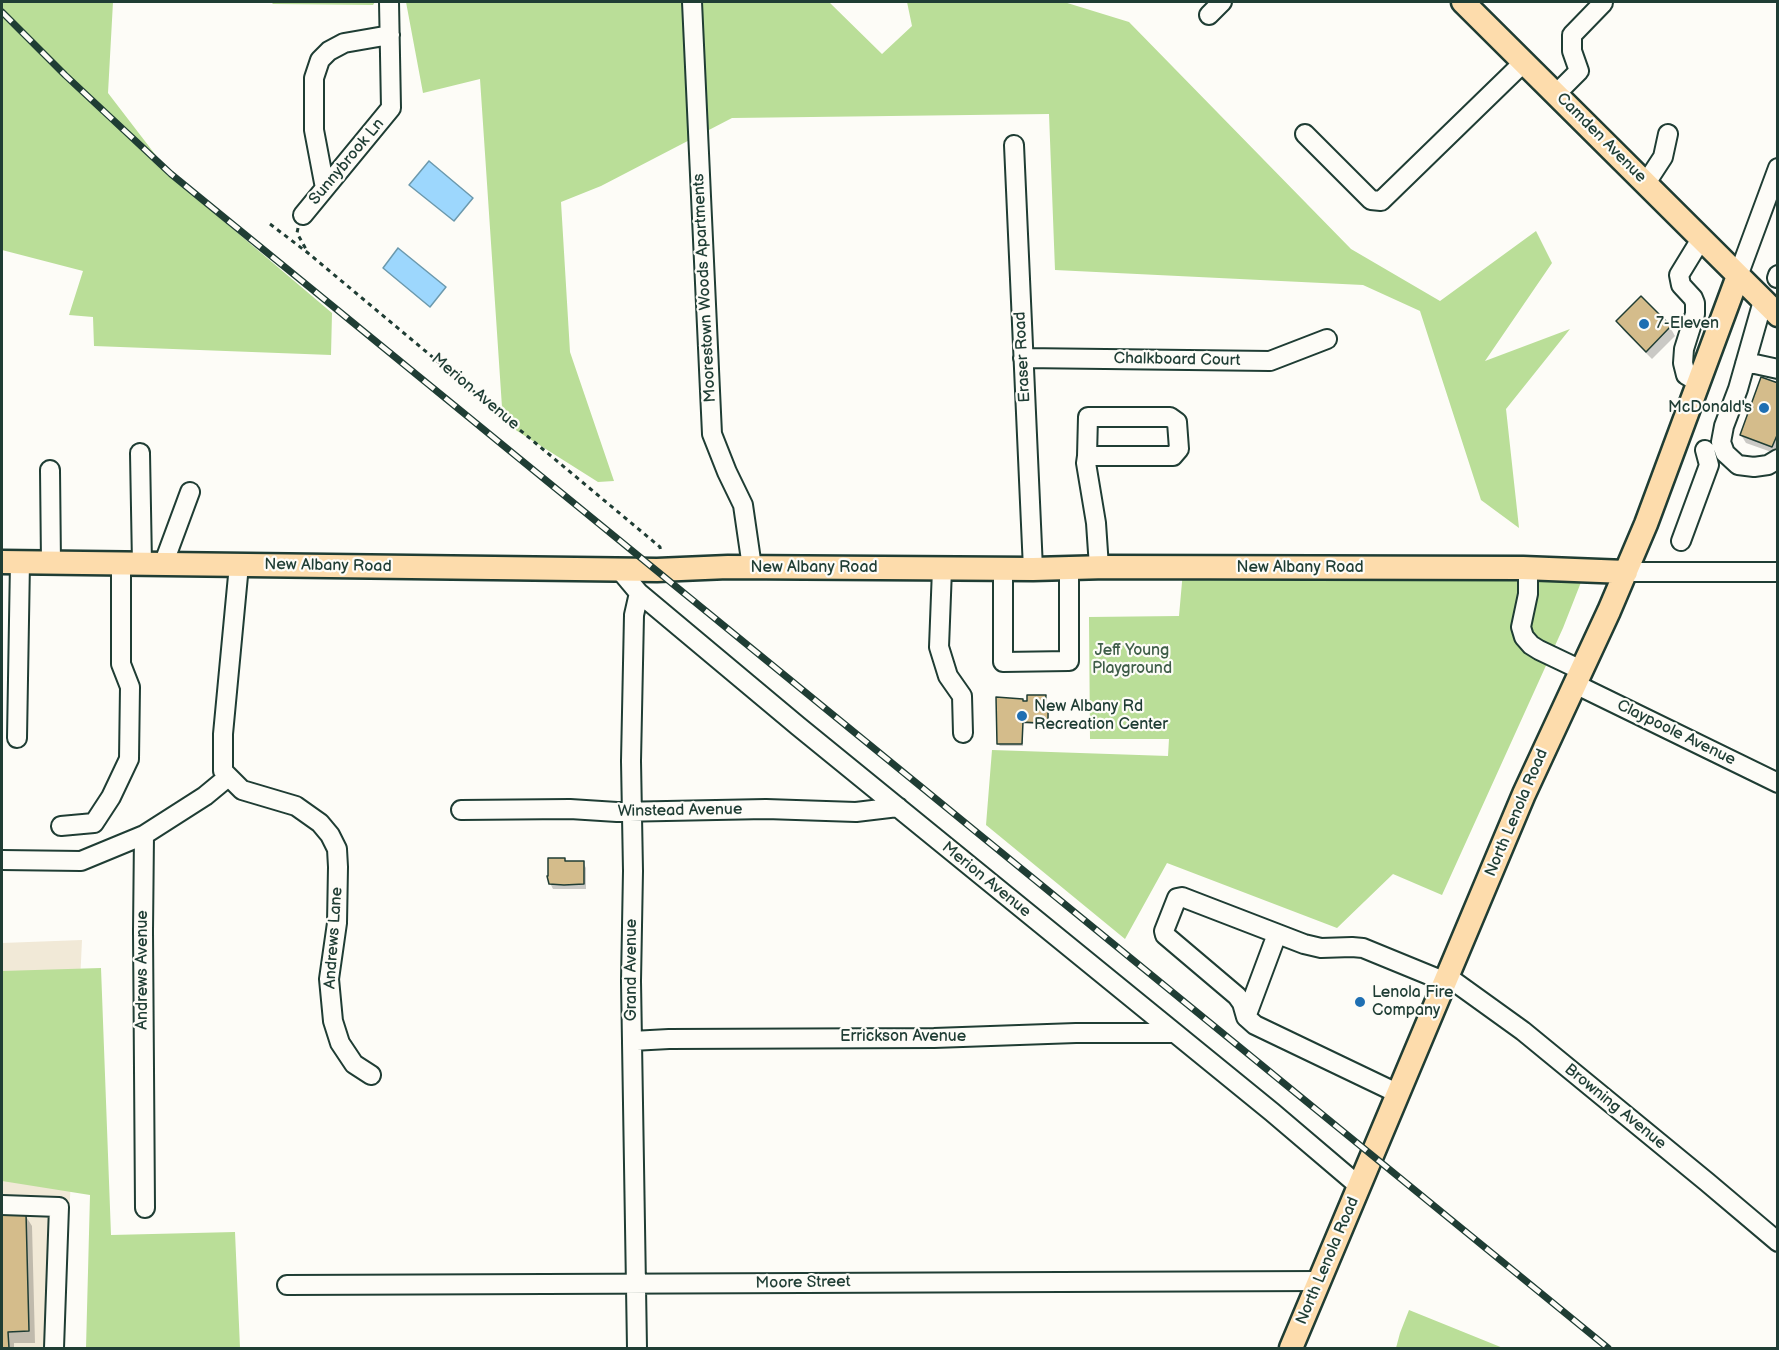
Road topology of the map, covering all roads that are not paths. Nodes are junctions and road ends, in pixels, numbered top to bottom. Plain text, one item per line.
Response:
1 (389, 2) edge
2 (692, 2) edge
3 (1222, 2) edge
4 (1463, 2) edge
5 (1603, 3) dead end
6 (1209, 15) dead end
7 (390, 35) junction
8 (1524, 63) junction
9 (1556, 94) junction
10 (1305, 134) dead end
11 (1668, 134) dead end
12 (1014, 145) dead end
13 (1778, 168) edge
14 (1646, 183) junction
15 (325, 188) junction
16 (303, 215) road end
17 (1770, 215) edge
18 (1701, 239) junction
19 (1738, 276) junction
20 (1770, 308) edge
21 (1695, 314) junction
22 (1720, 325) junction
23 (1327, 339) dead end
24 (1023, 358) junction
25 (1745, 364) junction
26 (1778, 369) edge
27 (1698, 382) junction
28 (1677, 442) junction
29 (1705, 450) junction
30 (140, 453) dead end
31 (1725, 453) junction
32 (1086, 456) junction
33 (1778, 459) edge
34 (50, 470) dead end
35 (190, 492) dead end
36 (1681, 541) dead end
37 (11, 562) edge
38 (51, 562) junction
39 (142, 564) junction
40 (239, 565) junction
41 (752, 567) junction
42 (1099, 567) junction
43 (618, 568) junction
44 (1069, 568) junction
45 (1528, 568) junction
46 (942, 569) junction
47 (1002, 569) junction
48 (1032, 569) junction
49 (1626, 572) junction
50 (1778, 572) edge
51 (639, 593) junction
52 (1578, 677) junction
53 (963, 733) dead end
54 (17, 738) dead end
55 (228, 777) junction
56 (1778, 783) edge
57 (898, 807) junction
58 (461, 810) dead end
59 (632, 811) junction
60 (61, 826) dead end
61 (144, 835) junction
62 (2, 860) edge
63 (1278, 934) junction
64 (1447, 979) junction
65 (1246, 1017) junction
66 (1174, 1033) junction
67 (632, 1041) junction
68 (371, 1076) dead end
69 (1399, 1094) junction
70 (1359, 1186) junction
71 (2, 1205) edge
72 (145, 1208) dead end
73 (1778, 1242) edge
74 (1319, 1281) junction
75 (636, 1284) junction
76 (287, 1285) dead end
77 (54, 1348) edge
78 (637, 1348) edge
79 (1291, 1348) edge

1 - 7 street, Sunnybrook Ln
2 - 41 street, Moorestown Woods Apartments
3 - 6 street
4 - 8 main road, Camden Avenue
5 - 9 street
7 - 15 street, Sunnybrook Ln
7 - 15 street
8 - 9 main road, Camden Avenue
8 - 10 street
9 - 14 main road, Camden Avenue
11 - 14 street
12 - 24 street, Eraser Road
13 - 17 street
14 - 18 main road, Camden Avenue
15 - 16 street, Sunnybrook Ln
17 - 19 street
18 - 19 main road, Camden Avenue
18 - 21 street
19 - 20 main road, Camden Avenue
19 - 22 main road, North Lenola Road
20 - 25 street
21 - 22 street
21 - 27 street
22 - 27 main road, North Lenola Road
23 - 24 street, Chalkboard Court
24 - 48 street, Eraser Road
25 - 26 street
25 - 31 street
27 - 28 main road, North Lenola Road
28 - 29 street
28 - 49 main road, North Lenola Road
29 - 31 street
29 - 36 street
30 - 39 street
31 - 33 street
32 - 32 street
32 - 42 street
34 - 38 street
35 - 39 street
37 - 38 main road, New Albany Road
37 - 54 street
38 - 39 main road, New Albany Road
39 - 40 main road, New Albany Road
39 - 60 street
40 - 43 main road, New Albany Road
40 - 55 street
41 - 43 main road, New Albany Road
41 - 46 main road, New Albany Road
42 - 44 main road, New Albany Road
42 - 45 main road, New Albany Road
43 - 51 street, Merion Avenue
44 - 47 street
44 - 48 main road, New Albany Road
45 - 49 main road, New Albany Road
45 - 52 street, Claypoole Avenue
46 - 47 main road, New Albany Road
46 - 53 street
47 - 48 main road, New Albany Road
49 - 50 street
49 - 52 main road, North Lenola Road
51 - 57 street, Merion Avenue
51 - 59 street, Grand Avenue
52 - 56 street, Claypoole Avenue
52 - 64 main road, North Lenola Road
55 - 61 street
55 - 68 street, Andrews Lane
57 - 59 street, Winstead Avenue
57 - 66 street, Merion Avenue
58 - 59 street, Winstead Avenue
59 - 67 street, Grand Avenue
61 - 62 street
61 - 72 street, Andrews Avenue
63 - 64 street, Browning Avenue
63 - 65 street
63 - 65 street, Browning Avenue
64 - 69 main road, North Lenola Road
64 - 73 street, Browning Avenue
65 - 69 street
66 - 67 street, Errickson Avenue
66 - 70 street, Merion Avenue
67 - 75 street, Grand Avenue
69 - 70 main road, North Lenola Road
70 - 74 main road, North Lenola Road
71 - 77 street
74 - 75 street, Moore Street
74 - 79 main road, North Lenola Road
75 - 76 street, Moore Street
75 - 78 street, Grand Avenue

